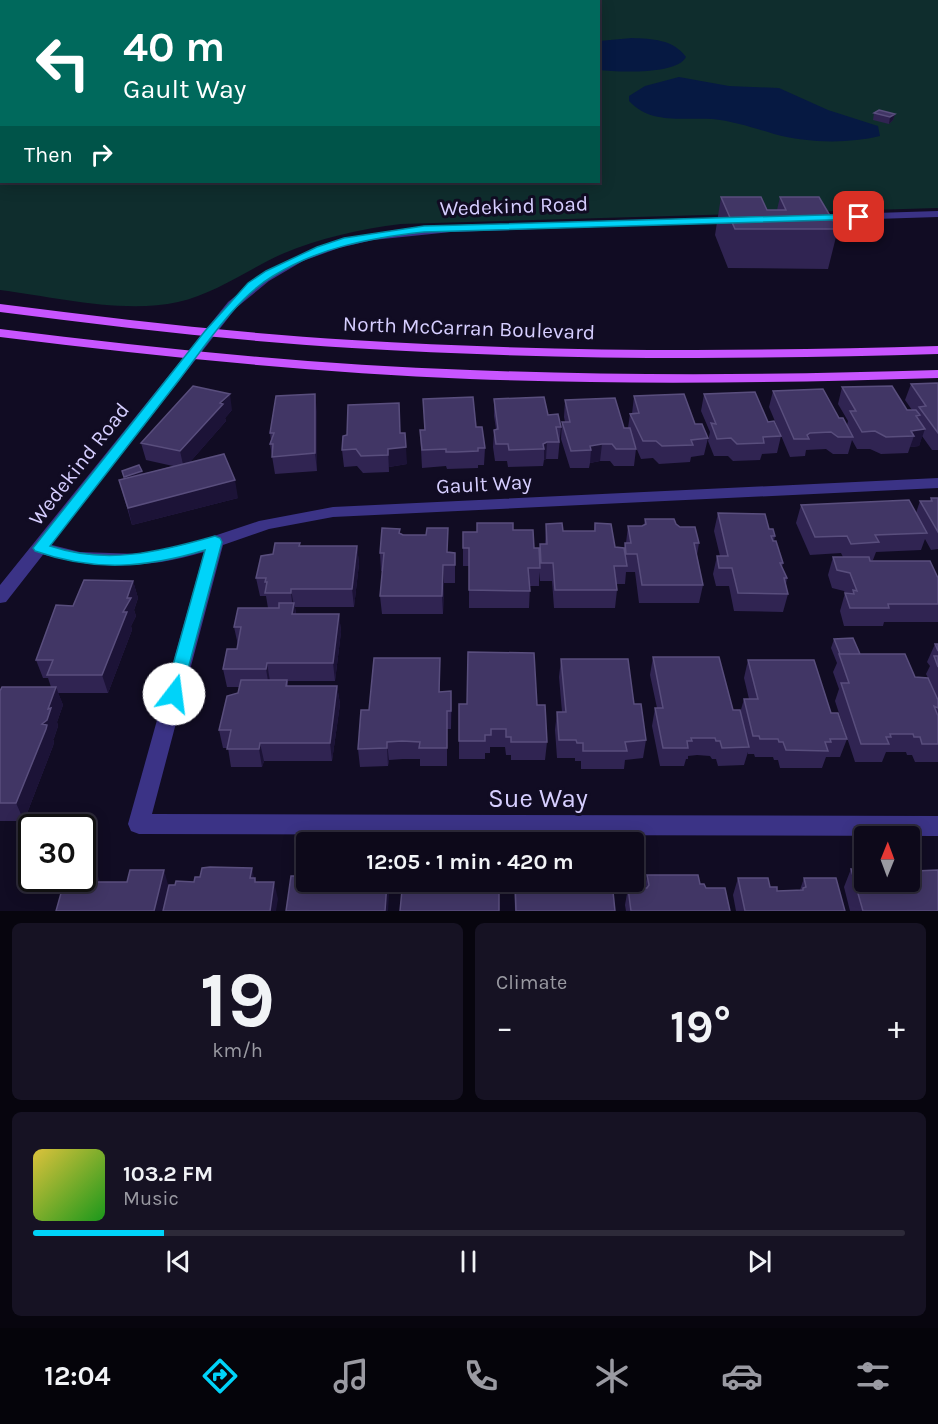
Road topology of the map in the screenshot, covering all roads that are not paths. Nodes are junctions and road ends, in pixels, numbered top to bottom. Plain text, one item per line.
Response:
1 (938, 214) edge
2 (802, 218) edge
3 (746, 220) edge
4 (0, 308) edge
5 (0, 333) edge
6 (209, 333) junction
7 (938, 350) edge
8 (190, 356) junction
9 (938, 374) edge
10 (938, 483) edge
11 (215, 542) junction
12 (40, 548) junction
13 (0, 597) edge
14 (938, 826) edge

1 - 2 street
3 - 6 street, Wedekind Road
4 - 6 main road, North McCarran Boulevard
5 - 8 main road, North McCarran Boulevard
6 - 7 main road, North McCarran Boulevard
6 - 8 street, Wedekind Road
8 - 9 main road, North McCarran Boulevard
8 - 12 street, Wedekind Road
10 - 11 street, Gault Way
11 - 12 street, Gault Way
11 - 14 street, Sue Way
12 - 13 street, Wedekind Road

